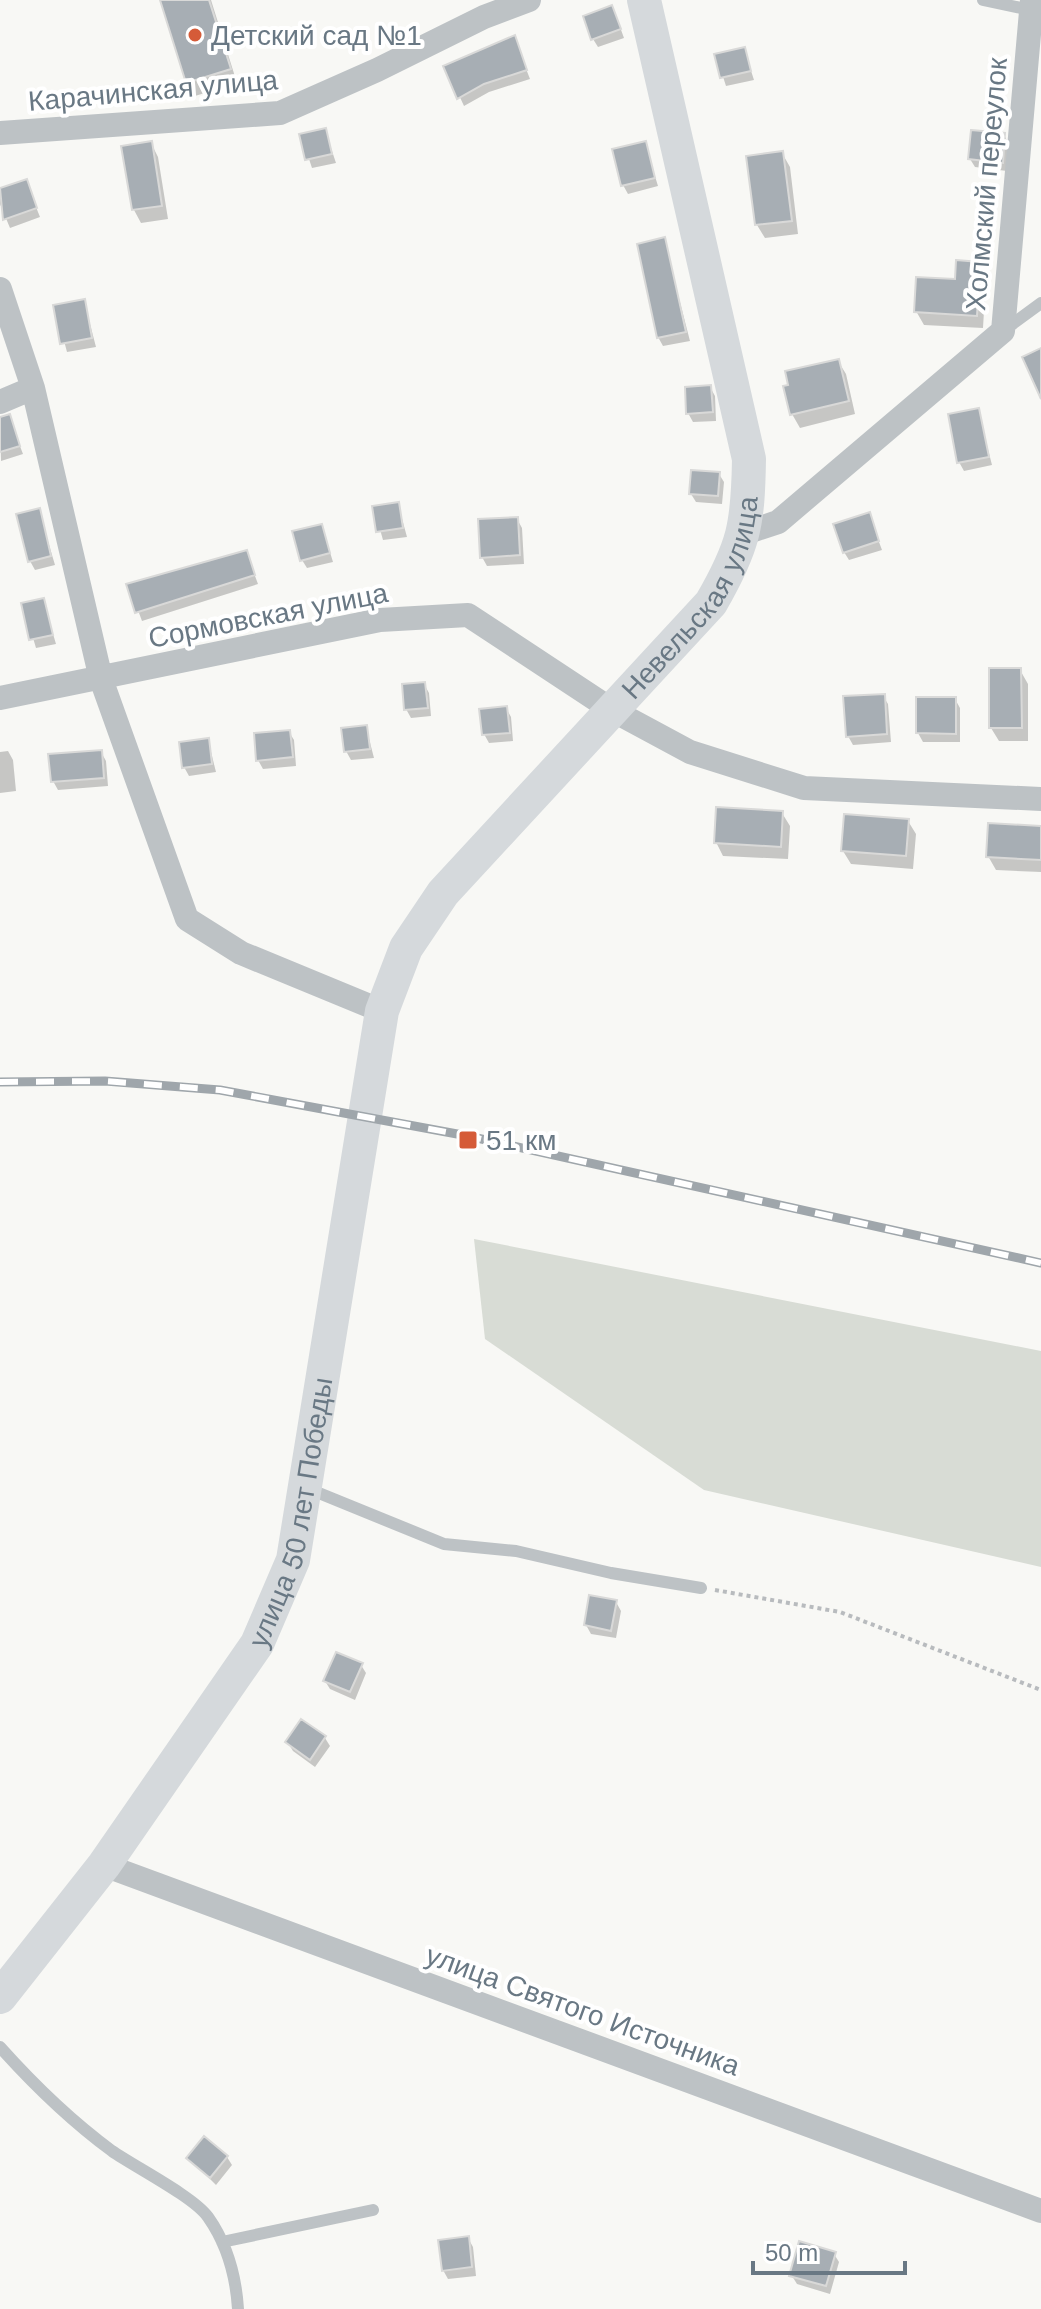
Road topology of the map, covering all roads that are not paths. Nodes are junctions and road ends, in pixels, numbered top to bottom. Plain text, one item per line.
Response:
1 (529, 0) edge
2 (644, 0) edge
3 (983, 0) edge
4 (1035, 8) edge
5 (0, 133) edge
6 (0, 289) edge
7 (1041, 303) edge
8 (1003, 331) junction
9 (33, 388) junction
10 (0, 402) edge
11 (745, 533) junction
12 (101, 679) junction
13 (0, 698) edge
14 (612, 710) junction
15 (1041, 799) edge
16 (382, 1011) junction
17 (366, 1116) joint
18 (306, 1488) junction
19 (701, 1588) road end
20 (104, 1865) junction
21 (0, 1997) edge
22 (0, 2047) edge
23 (373, 2210) dead end
24 (1041, 2211) edge
25 (222, 2242) junction
26 (238, 2309) edge

1 - 5 street, Карачинская улица
2 - 11 street, Невельская улица
3 - 4 lane
4 - 8 street, Холмский переулок
6 - 9 street
7 - 8 lane
8 - 11 street, Холмский переулок
9 - 10 street
9 - 12 street
11 - 14 street, Невельская улица
12 - 13 street, Сормовская улица
12 - 14 street, Сормовская улица
12 - 16 street
14 - 15 street, Сормовская улица
14 - 16 street, Невельская улица
16 - 17 street, Невельская улица
17 - 18 street, улица 50 лет Победы
18 - 19 lane
18 - 20 street, улица 50 лет Победы
20 - 21 street, улица 50 лет Победы
20 - 24 street, улица Святого Источника
22 - 25 lane
23 - 25 lane
25 - 26 lane

